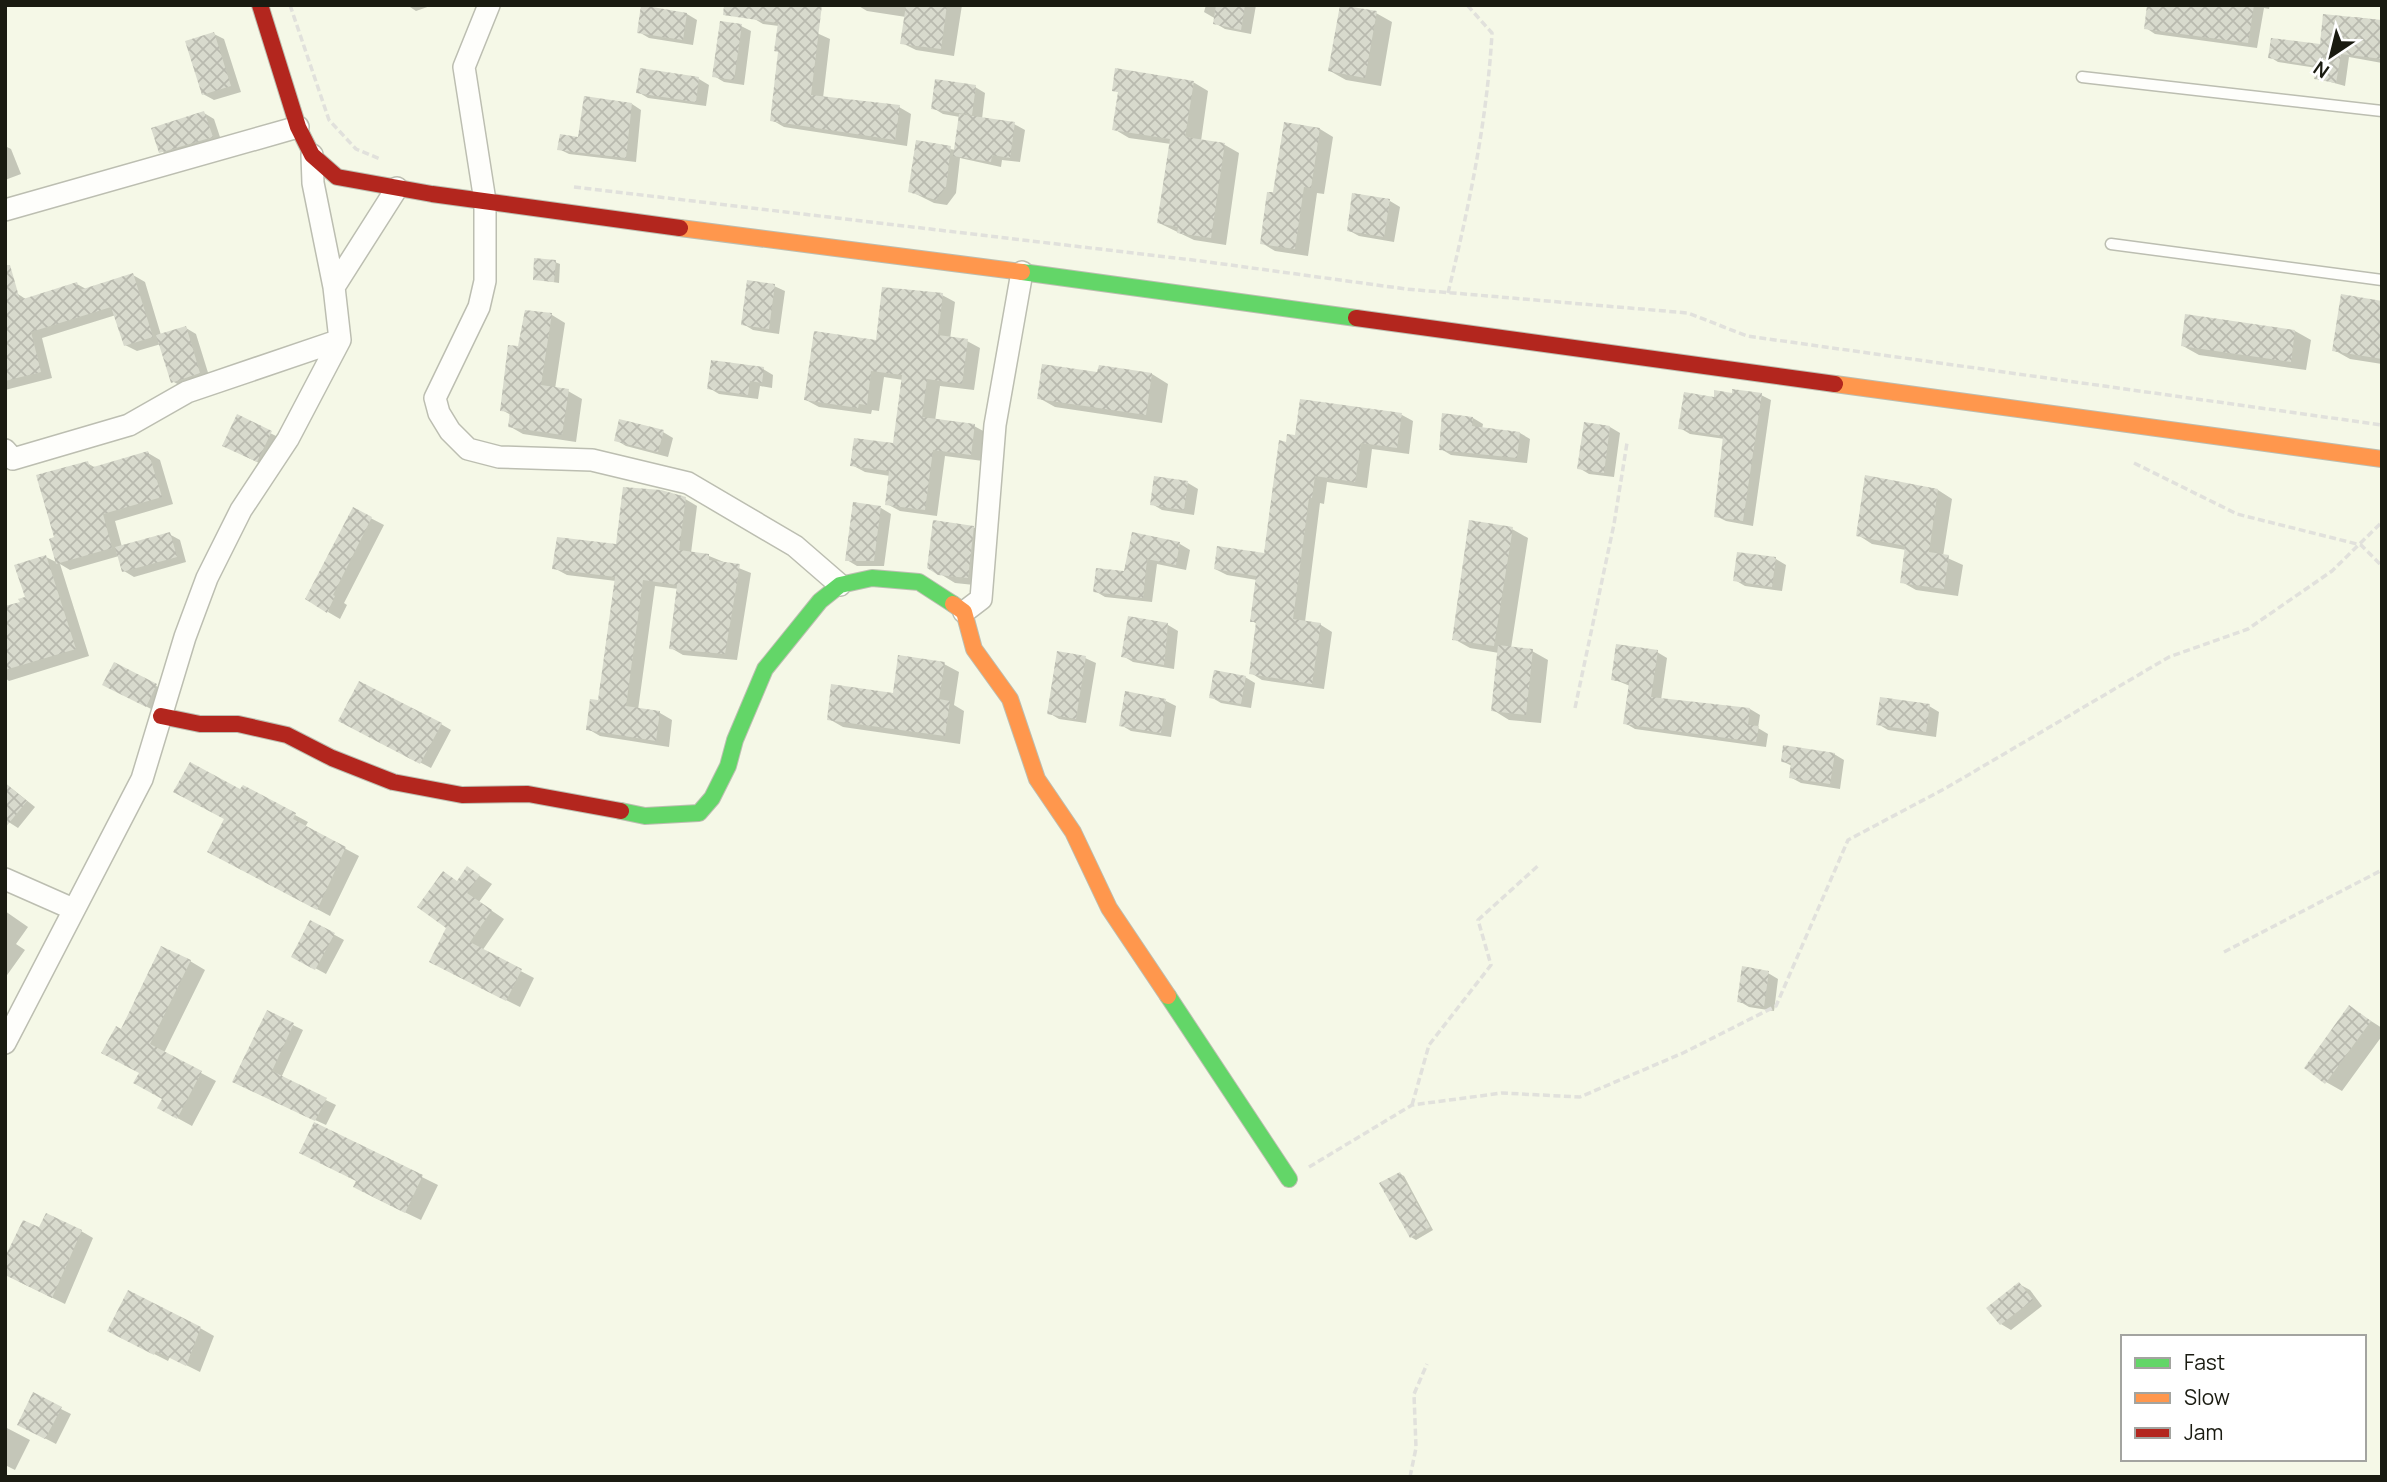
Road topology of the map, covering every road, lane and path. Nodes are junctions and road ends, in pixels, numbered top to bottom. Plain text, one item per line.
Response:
1 (260, 5) edge
2 (290, 5) edge
3 (489, 5) edge
4 (1467, 5) edge
5 (2082, 78) dead end
6 (2382, 111) edge
7 (298, 127) junction
8 (312, 155) junction
9 (391, 163) dead end
10 (571, 187) dead end
11 (397, 188) junction
12 (485, 201) junction
13 (5, 210) edge
14 (2111, 244) dead end
15 (1022, 272) junction
16 (2382, 280) edge
17 (334, 287) junction
18 (1448, 293) junction
19 (340, 340) junction
20 (2382, 425) edge
21 (1627, 443) dead end
22 (5, 450) edge
23 (2382, 459) edge
24 (2134, 463) dead end
25 (2382, 522) edge
26 (2361, 545) junction
27 (2382, 566) edge
28 (840, 585) junction
29 (964, 612) junction
30 (1575, 708) dead end
31 (161, 716) junction
32 (1540, 864) dead end
33 (2382, 870) edge
34 (5, 880) edge
35 (73, 909) junction
36 (2224, 952) dead end
37 (5, 1042) edge
38 (1412, 1105) junction
39 (1289, 1179) joint
40 (1427, 1364) dead end
41 (1410, 1477) edge

1 - 7 street
2 - 9 path
3 - 12 street
4 - 18 path
5 - 6 lane
7 - 8 street
7 - 13 street
8 - 11 street
8 - 17 street
10 - 18 path
11 - 12 street
11 - 17 street
12 - 15 street
12 - 28 street
14 - 16 lane
15 - 23 street
15 - 29 street
17 - 19 street
18 - 20 path
19 - 22 street
19 - 31 street
21 - 30 path
24 - 26 path
25 - 26 path
26 - 27 path
26 - 38 path
28 - 29 street
28 - 31 street
29 - 39 street
31 - 35 street
32 - 38 path
33 - 36 path
34 - 35 street
35 - 37 street
38 - 39 path
40 - 41 path

